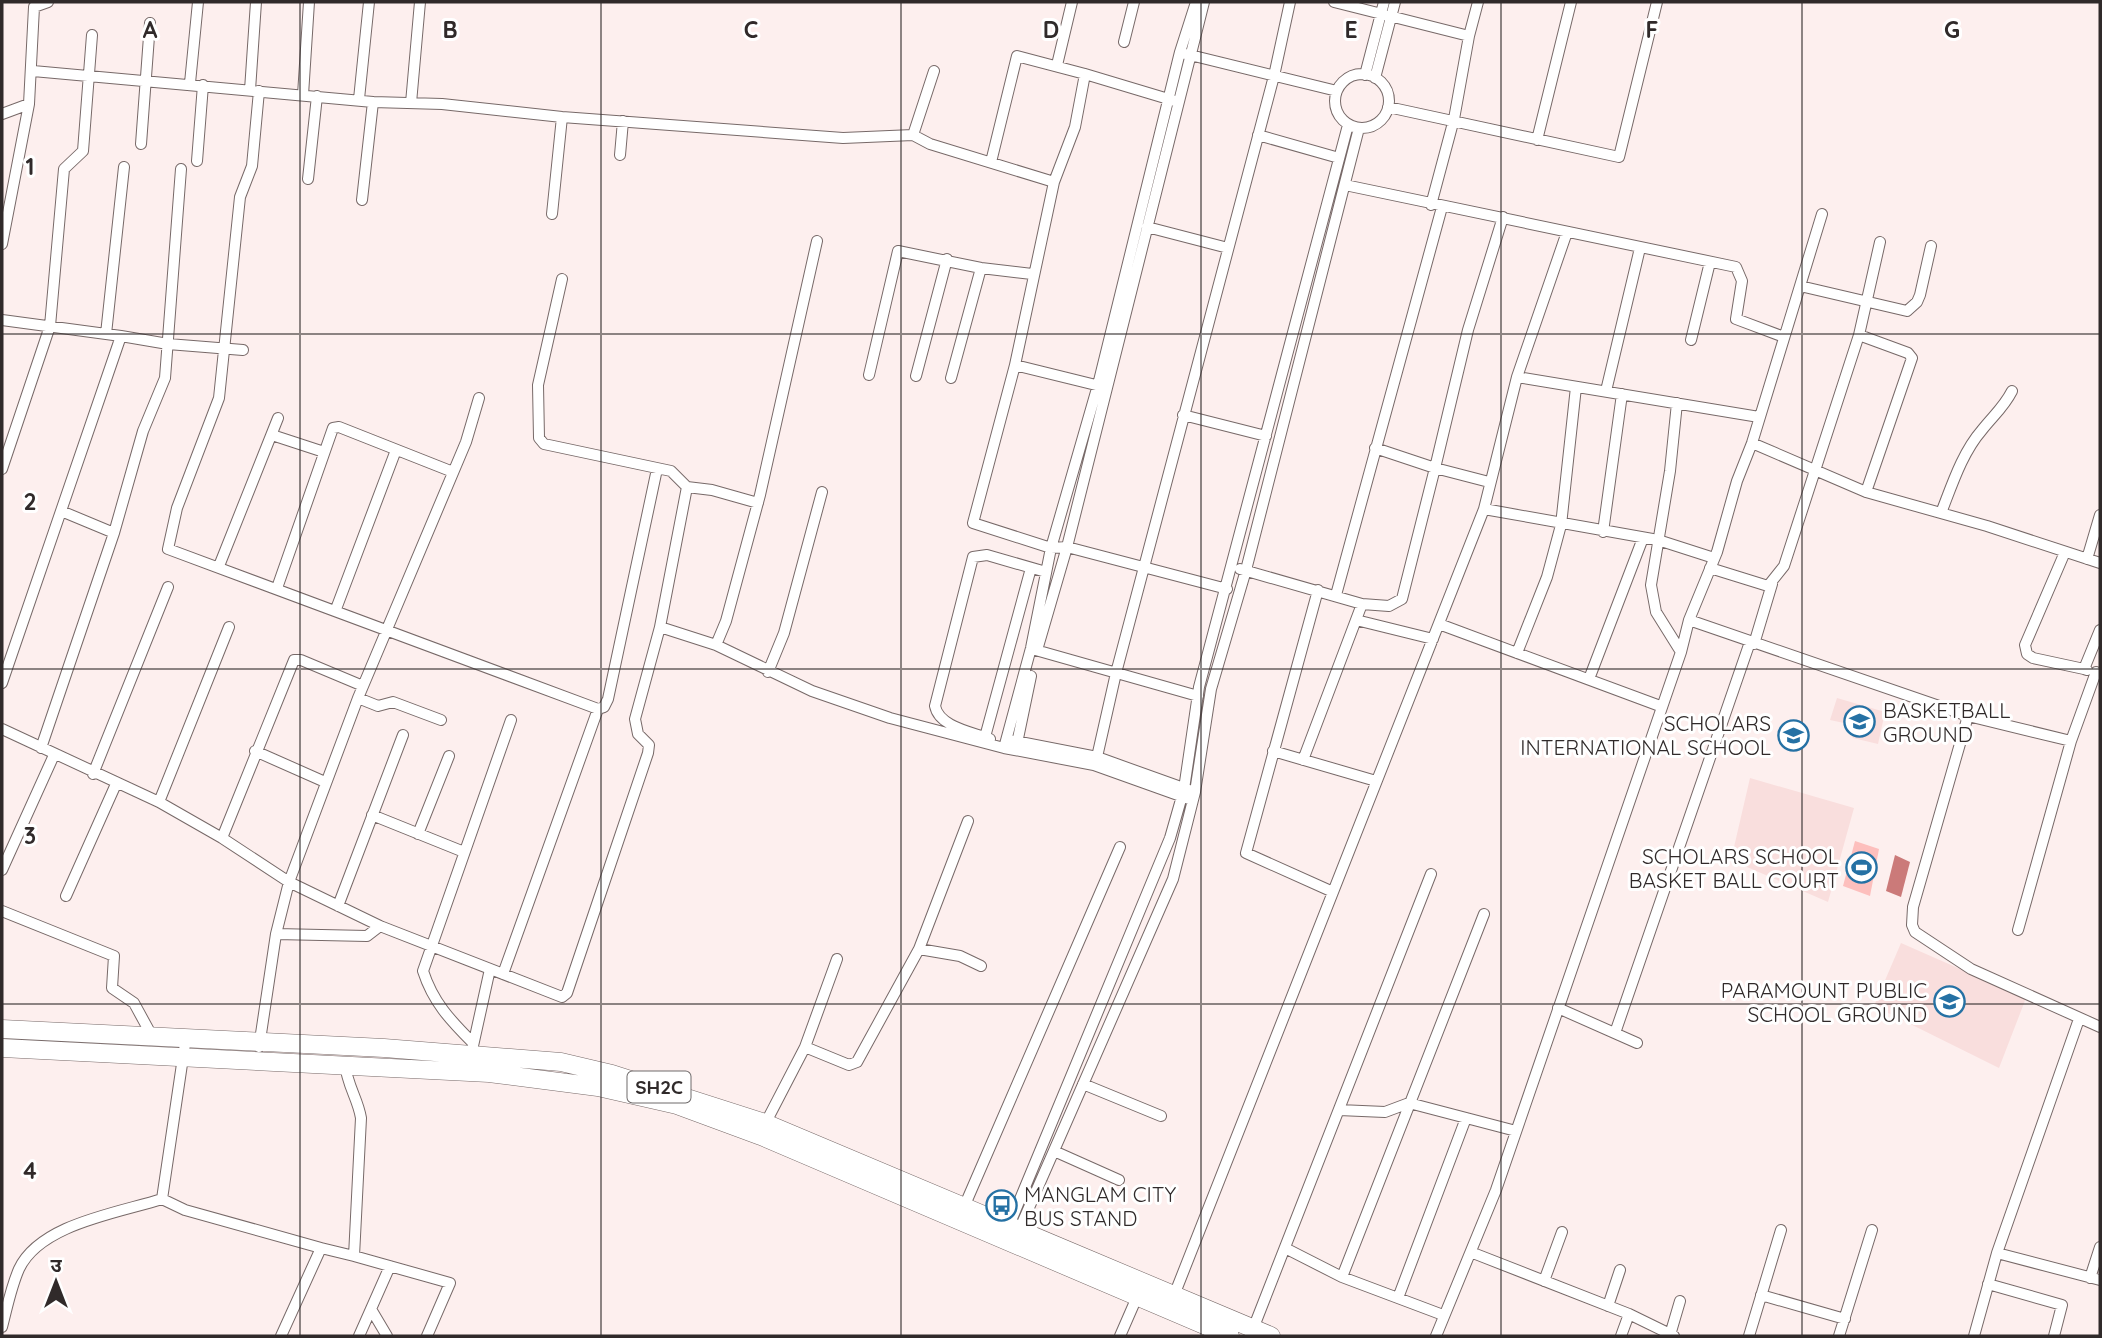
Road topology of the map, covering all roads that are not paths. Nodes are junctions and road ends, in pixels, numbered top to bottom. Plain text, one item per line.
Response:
1 (47, 2) edge
2 (198, 2) edge
3 (256, 2) edge
4 (309, 2) edge
5 (369, 2) edge
6 (420, 2) edge
7 (1072, 2) edge
8 (1134, 2) edge
9 (1196, 2) edge
10 (1204, 2) edge
11 (1290, 2) edge
12 (1334, 2) edge
13 (1395, 2) edge
14 (1478, 2) edge
15 (1570, 2) edge
16 (1657, 2) edge
17 (34, 4) edge
18 (1386, 10) edge
19 (150, 23) dead end
20 (92, 35) dead end
21 (1469, 36) junction
22 (1124, 42) dead end
23 (1185, 53) junction
24 (1057, 65) junction
25 (33, 71) junction
26 (934, 71) dead end
27 (89, 74) junction
28 (1085, 74) junction
29 (1274, 76) junction
30 (1370, 77) junction
31 (146, 80) junction
32 (190, 83) junction
33 (203, 85) junction
34 (254, 90) junction
35 (1337, 91) junction
36 (303, 95) junction
37 (317, 96) junction
38 (359, 99) junction
39 (1174, 100) junction
40 (373, 102) junction
41 (411, 103) junction
42 (29, 104) junction
43 (1388, 107) junction
44 (2, 114) edge
45 (562, 117) junction
46 (1454, 119) junction
47 (622, 121) junction
48 (1354, 126) junction
49 (913, 135) junction
50 (1258, 135) junction
51 (1537, 140) junction
52 (141, 144) dead end
53 (620, 155) dead end
54 (1339, 158) junction
55 (197, 161) dead end
56 (991, 162) junction
57 (124, 167) dead end
58 (181, 169) dead end
59 (308, 179) dead end
60 (1054, 182) junction
61 (1345, 184) junction
62 (362, 200) dead end
63 (1436, 206) junction
64 (552, 214) dead end
65 (1822, 214) dead end
66 (1503, 217) junction
67 (1147, 227) junction
68 (1567, 232) junction
69 (817, 241) dead end
70 (1880, 243) dead end
71 (2, 244) edge
72 (1931, 246) dead end
73 (1228, 248) junction
74 (1640, 248) junction
75 (947, 259) junction
76 (1710, 262) junction
77 (981, 268) junction
78 (1032, 274) junction
79 (562, 279) dead end
80 (1800, 286) junction
81 (1866, 301) junction
82 (2, 320) edge
83 (50, 326) junction
84 (106, 334) junction
85 (1859, 335) junction
86 (121, 337) junction
87 (1784, 337) junction
88 (1691, 340) dead end
89 (168, 344) junction
90 (226, 348) junction
91 (243, 350) dead end
92 (1015, 365) junction
93 (870, 375) dead end
94 (916, 376) dead end
95 (1517, 377) junction
96 (951, 378) dead end
97 (1102, 386) junction
98 (1576, 387) junction
99 (1606, 391) junction
100 (2012, 391) dead end
101 (1622, 394) junction
102 (479, 398) dead end
103 (1677, 403) junction
104 (1183, 415) junction
105 (1759, 416) junction
106 (278, 418) dead end
107 (272, 435) junction
108 (1266, 436) junction
109 (1752, 443) junction
110 (1375, 448) junction
111 (396, 450) junction
112 (324, 452) junction
113 (1435, 468) junction
114 (2, 469) edge
115 (657, 469) junction
116 (1815, 469) junction
117 (453, 472) junction
118 (1489, 482) junction
119 (687, 487) junction
120 (822, 492) dead end
121 (1866, 492) junction
122 (758, 503) junction
123 (1484, 509) junction
124 (61, 510) junction
125 (1941, 513) junction
126 (2100, 515) edge
127 (1561, 525) junction
128 (1602, 532) junction
129 (114, 533) junction
130 (1643, 538) junction
131 (1658, 540) junction
132 (1067, 547) junction
133 (1051, 548) junction
134 (2065, 552) junction
135 (2087, 559) junction
136 (1712, 563) junction
137 (2100, 563) edge
138 (219, 566) junction
139 (1231, 567) junction
140 (1031, 568) junction
141 (1145, 568) junction
142 (1246, 570) junction
143 (1046, 572) junction
144 (1772, 584) junction
145 (169, 587) dead end
146 (276, 588) junction
147 (1227, 589) junction
148 (1318, 590) junction
149 (1336, 595) junction
150 (1362, 604) junction
151 (336, 609) junction
152 (1356, 620) junction
153 (1689, 620) junction
154 (1439, 624) junction
155 (229, 627) dead end
156 (660, 627) junction
157 (389, 630) junction
158 (2100, 630) edge
159 (1433, 639) junction
160 (1752, 643) junction
161 (716, 645) junction
162 (1034, 649) junction
163 (1681, 652) junction
164 (1517, 653) junction
165 (2084, 669) junction
166 (768, 672) junction
167 (1116, 673) junction
168 (2098, 673) edge
169 (1589, 680) junction
170 (2, 683) edge
171 (363, 686) junction
172 (1198, 696) junction
173 (358, 698) junction
174 (1660, 706) junction
175 (598, 709) junction
176 (1968, 716) junction
177 (441, 720) dead end
178 (510, 720) dead end
179 (2, 729) edge
180 (402, 735) dead end
181 (985, 737) junction
182 (2071, 741) junction
183 (1010, 744) junction
184 (41, 748) junction
185 (255, 751) junction
186 (1273, 751) junction
187 (54, 755) junction
188 (449, 756) dead end
189 (1097, 757) junction
190 (1303, 760) junction
191 (93, 774) junction
192 (1376, 781) junction
193 (325, 782) junction
194 (116, 784) junction
195 (1188, 795) junction
196 (159, 802) junction
197 (372, 815) junction
198 (968, 821) dead end
199 (418, 834) junction
200 (222, 838) junction
201 (1120, 847) dead end
202 (464, 852) junction
203 (2, 870) edge
204 (1431, 874) dead end
205 (289, 882) junction
206 (1333, 892) junction
207 (66, 896) dead end
208 (338, 905) junction
209 (2, 911) edge
210 (1484, 914) dead end
211 (380, 926) junction
212 (2018, 930) dead end
213 (276, 934) junction
214 (431, 946) junction
215 (919, 949) junction
216 (837, 959) dead end
217 (981, 966) dead end
218 (490, 969) junction
219 (502, 975) junction
220 (1558, 1008) junction
221 (2078, 1020) junction
222 (2100, 1027) edge
223 (2, 1029) edge
224 (1615, 1033) junction
225 (152, 1036) junction
226 (186, 1037) junction
227 (259, 1043) junction
228 (1637, 1043) dead end
229 (805, 1047) junction
230 (2, 1048) edge
231 (473, 1049) junction
232 (184, 1059) junction
233 (256, 1062) junction
234 (345, 1065) junction
235 (1083, 1084) junction
236 (1409, 1103) junction
237 (1339, 1110) junction
238 (1161, 1116) dead end
239 (1466, 1118) junction
240 (763, 1129) junction
241 (1516, 1131) junction
242 (1054, 1151) junction
243 (1119, 1180) dead end
244 (162, 1199) junction
245 (964, 1207) junction
246 (1781, 1230) dead end
247 (1872, 1230) dead end
248 (1562, 1232) dead end
249 (1011, 1235) junction
250 (2100, 1247) edge
251 (321, 1248) junction
252 (1285, 1248) junction
253 (1997, 1252) junction
254 (1473, 1253) junction
255 (354, 1256) junction
256 (390, 1266) junction
257 (1620, 1270) dead end
258 (1342, 1277) junction
259 (2095, 1279) edge
260 (1544, 1281) junction
261 (1988, 1284) junction
262 (1761, 1294) junction
263 (1137, 1297) junction
264 (1398, 1298) junction
265 (1681, 1301) dead end
266 (1171, 1303) junction
267 (1608, 1306) junction
268 (371, 1309) junction
269 (1629, 1314) junction
270 (1443, 1315) junction
271 (1845, 1320) junction
272 (2, 1327) edge
273 (1253, 1329) junction
274 (281, 1336) edge
275 (359, 1336) edge
276 (387, 1336) edge
277 (427, 1336) edge
278 (1120, 1336) edge
279 (1230, 1336) edge
280 (1271, 1336) edge
281 (1436, 1336) edge
282 (1621, 1336) edge
283 (1672, 1336) edge
284 (1749, 1336) edge
285 (1839, 1336) edge
286 (1974, 1336) edge
287 (2054, 1336) edge

1 - 17 street
2 - 32 street
3 - 34 street
4 - 36 street
5 - 38 street
6 - 41 street
7 - 24 street
8 - 22 street
9 - 23 street
10 - 23 street
11 - 29 street
12 - 18 street
13 - 18 street
14 - 21 street
15 - 51 street
16 - 51 street
17 - 25 street
18 - 21 street
18 - 30 street
19 - 31 street
20 - 27 street
21 - 46 street
23 - 29 street
23 - 39 street
24 - 28 street
24 - 56 street
25 - 27 street
25 - 42 street
26 - 49 street
27 - 31 street
27 - 83 street
28 - 39 street
28 - 60 street
29 - 35 street
29 - 50 street
30 - 35 street
30 - 43 street
31 - 32 street
31 - 52 street
32 - 33 street
33 - 34 street
33 - 55 street
34 - 36 street
34 - 90 street
35 - 48 street
36 - 37 street
37 - 38 street
37 - 59 street
38 - 40 street
39 - 67 street
39 - 97 street
40 - 41 street
40 - 62 street
41 - 45 street
42 - 44 street
42 - 71 street
43 - 46 street
43 - 48 street
45 - 47 street
45 - 64 street
46 - 51 street
46 - 63 street
47 - 49 street
47 - 53 street
48 - 54 street
48 - 61 street
49 - 56 street
50 - 54 street
50 - 73 street
54 - 108 street
56 - 60 street
57 - 84 street
58 - 89 street
60 - 78 street
61 - 63 street
61 - 142 street
63 - 66 street
63 - 110 street
65 - 80 street
66 - 68 street
66 - 113 street
67 - 73 street
67 - 97 street
68 - 74 street
68 - 95 street
69 - 122 street
70 - 81 street
72 - 81 street
73 - 104 street
74 - 76 street
74 - 99 street
75 - 77 street
75 - 93 street
75 - 94 street
76 - 87 street
76 - 88 street
77 - 78 street
77 - 96 street
78 - 92 street
79 - 115 street
80 - 81 street
80 - 87 street
81 - 85 street
82 - 83 street
83 - 84 street
83 - 114 street
84 - 86 street
85 - 116 street
85 - 121 street
86 - 89 street
86 - 124 street
87 - 105 street
89 - 90 street
89 - 129 street
90 - 91 street
90 - 138 street
92 - 97 street
92 - 133 street
95 - 98 street
95 - 118 street
97 - 132 street
97 - 133 street
98 - 99 street
98 - 127 street
99 - 101 street
100 - 125 street
101 - 103 street
101 - 128 street
102 - 117 street
103 - 105 street
103 - 131 street
104 - 108 street
104 - 141 street
105 - 109 street
106 - 107 street
107 - 112 street
107 - 138 street
108 - 139 street
109 - 116 street
109 - 136 street
110 - 113 street
110 - 149 street
111 - 112 street
111 - 117 street
111 - 151 street
112 - 146 street
113 - 118 street
113 - 150 street
115 - 119 street
115 - 175 street
116 - 121 street
116 - 144 street
117 - 157 street
118 - 123 street
119 - 122 street
119 - 156 street
120 - 166 street
121 - 125 street
122 - 161 street
123 - 127 street
123 - 154 street
124 - 129 street
124 - 170 street
125 - 134 street
126 - 135 street
127 - 128 street
127 - 164 street
128 - 130 street
129 - 184 street
130 - 131 street
130 - 169 street
131 - 136 street
131 - 163 street
132 - 133 street
132 - 141 street
132 - 162 street
133 - 143 street
134 - 135 street
134 - 165 street
135 - 137 street
136 - 144 street
136 - 153 street
138 - 146 street
139 - 142 street
139 - 147 street
140 - 143 street
140 - 181 street
140 - 181 street
141 - 147 street
141 - 167 street
142 - 148 street
142 - 195 street
143 - 162 street
144 - 160 street
145 - 191 street
146 - 151 street
147 - 172 street
148 - 149 street
148 - 186 street
149 - 150 street
150 - 152 street
151 - 157 street
152 - 159 street
152 - 190 street
153 - 160 street
153 - 163 street
154 - 159 street
154 - 164 street
155 - 196 street
156 - 161 street
156 - 219 street
157 - 171 street
157 - 175 street
158 - 165 street
159 - 192 street
160 - 176 street
160 - 224 street
161 - 166 street
162 - 167 street
162 - 183 street
163 - 174 street
164 - 169 street
165 - 168 street
166 - 183 street
167 - 172 street
167 - 189 street
168 - 182 street
169 - 174 street
171 - 173 street
171 - 185 street
172 - 195 street
173 - 177 street
173 - 193 street
174 - 220 street
175 - 219 street
176 - 182 street
176 - 221 street
178 - 202 street
179 - 184 street
180 - 197 street
181 - 183 street
182 - 212 street
183 - 189 street
183 - 195 street
184 - 187 street
185 - 193 street
185 - 200 street
186 - 190 street
186 - 206 street
187 - 191 street
187 - 203 street
188 - 199 street
189 - 195 street
190 - 192 street
191 - 194 street
192 - 206 street
193 - 205 street
194 - 196 street
194 - 207 street
195 - 235 street
195 - 249 street
196 - 200 street
197 - 199 street
197 - 208 street
198 - 215 street
199 - 202 street
200 - 205 street
201 - 245 street
202 - 214 street
204 - 237 street
205 - 208 street
205 - 213 street
206 - 266 street
208 - 211 street
209 - 225 street
210 - 236 street
211 - 213 street
211 - 214 street
213 - 227 street
214 - 218 street
214 - 231 street
215 - 217 street
215 - 229 street
216 - 229 street
218 - 219 street
218 - 231 street
220 - 224 street
220 - 241 street
221 - 222 street
221 - 253 street
223 - 225 main road, SH2C
224 - 228 street
225 - 226 main road, SH2C
226 - 227 main road, SH2C
226 - 232 street
227 - 231 main road, SH2C
227 - 233 street
229 - 240 street
230 - 232 main road, SH2C
231 - 240 main road, SH2C
232 - 233 main road, SH2C
232 - 244 street
233 - 234 main road, SH2C
234 - 240 main road, SH2C
234 - 255 street
235 - 238 street
235 - 242 street
236 - 237 street
236 - 239 street
236 - 258 street
237 - 252 street
239 - 241 street
239 - 264 street
240 - 245 main road, SH2C
240 - 249 main road, SH2C
241 - 254 street
242 - 243 street
242 - 249 street
244 - 251 street
244 - 272 street
245 - 249 main road, SH2C
246 - 262 street
247 - 271 street
248 - 260 street
249 - 263 main road, SH2C
249 - 266 main road, SH2C
250 - 259 street
251 - 255 street
251 - 274 street
252 - 258 street
252 - 273 street
253 - 259 street
253 - 261 street
254 - 260 street
254 - 270 street
255 - 256 street
256 - 268 street
256 - 277 street
257 - 267 street
258 - 264 street
260 - 267 street
261 - 286 street
261 - 287 street
262 - 271 street
262 - 284 street
263 - 266 main road, SH2C
263 - 278 street
264 - 270 street
265 - 283 street
266 - 273 main road, SH2C
266 - 279 main road, SH2C
267 - 269 street
268 - 275 street
268 - 276 street
269 - 282 street
269 - 283 street
270 - 281 street
271 - 285 street
273 - 280 main road, SH2C

